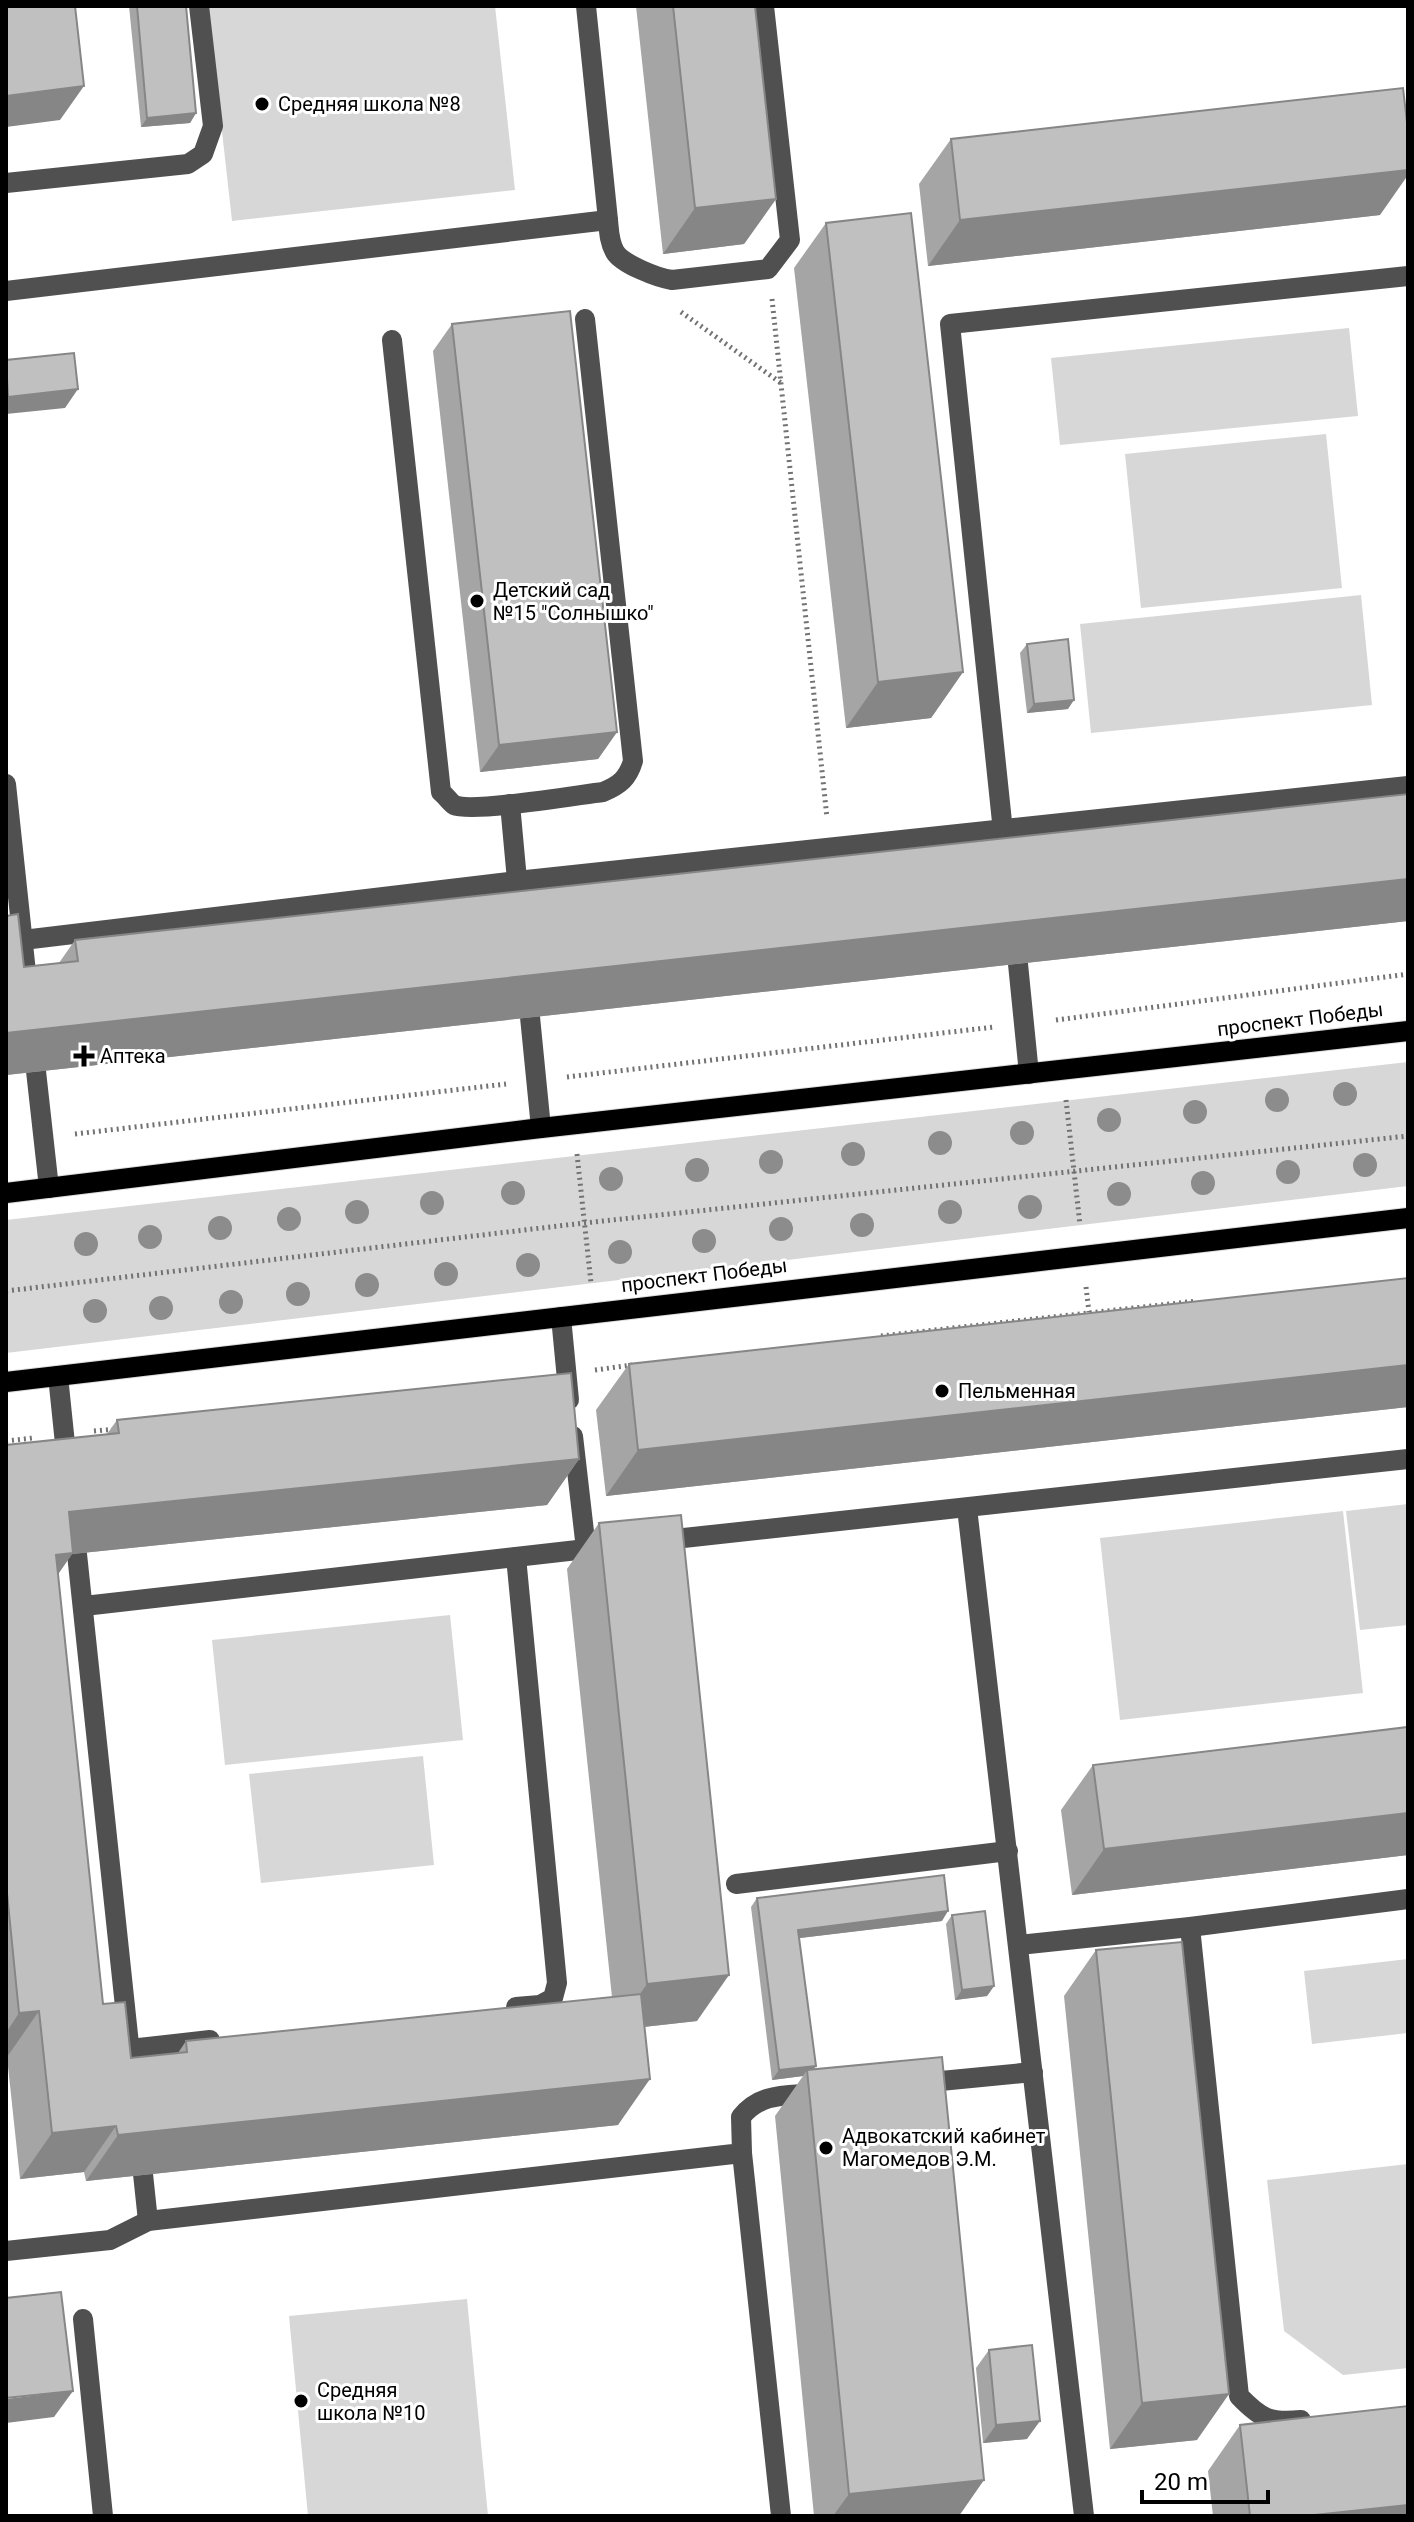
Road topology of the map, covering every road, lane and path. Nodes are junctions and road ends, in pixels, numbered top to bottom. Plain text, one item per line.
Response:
1 (199, 6) edge
2 (586, 6) edge
3 (764, 6) edge
4 (6, 183) edge
5 (608, 220) junction
6 (768, 269) junction
7 (1408, 276) edge
8 (6, 291) edge
9 (677, 309) dead end
10 (585, 319) dead end
11 (392, 340) dead end
12 (781, 383) junction
13 (6, 784) edge
14 (1408, 786) edge
15 (510, 804) junction
16 (1003, 829) junction
17 (830, 847) junction
18 (1005, 854) edge
19 (517, 881) junction
20 (520, 907) edge
21 (23, 940) junction
22 (1018, 964) edge
23 (1408, 974) edge
24 (30, 1009) edge
25 (530, 1017) edge
26 (1058, 1019) junction
27 (1024, 1023) junction
28 (1408, 1031) edge
29 (36, 1071) edge
30 (1063, 1071) junction
31 (1029, 1074) junction
32 (568, 1077) junction
33 (537, 1081) junction
34 (574, 1125) junction
35 (541, 1128) junction
36 (1408, 1136) edge
37 (43, 1137) junction
38 (1074, 1171) junction
39 (49, 1188) junction
40 (6, 1193) edge
41 (1408, 1218) edge
42 (584, 1223) junction
43 (1083, 1254) junction
44 (6, 1291) edge
45 (1211, 1300) edge
46 (1089, 1312) junction
47 (594, 1313) junction
48 (561, 1317) junction
49 (868, 1338) edge
50 (647, 1363) edge
51 (600, 1369) junction
52 (567, 1375) junction
53 (58, 1376) junction
54 (6, 1382) edge
55 (127, 1427) edge
56 (64, 1435) junction
57 (6, 1441) edge
58 (1408, 1459) edge
59 (69, 1481) edge
60 (967, 1508) junction
61 (586, 1549) junction
62 (77, 1554) edge
63 (516, 1557) junction
64 (84, 1606) junction
65 (1008, 1851) junction
66 (736, 1884) dead end
67 (1408, 1899) edge
68 (1190, 1927) junction
69 (1019, 1945) junction
70 (493, 2010) edge
71 (225, 2039) edge
72 (130, 2049) junction
73 (1033, 2072) junction
74 (906, 2084) edge
75 (134, 2087) edge
76 (842, 2091) edge
77 (742, 2153) junction
78 (143, 2174) edge
79 (148, 2221) junction
80 (6, 2251) edge
81 (83, 2319) dead end
82 (1322, 2417) edge
83 (103, 2516) edge
84 (781, 2516) edge
85 (1084, 2516) edge

1 - 4 lane
2 - 5 lane
3 - 6 lane
5 - 6 lane
5 - 8 lane
6 - 12 path
7 - 16 lane
9 - 12 path
10 - 15 lane
11 - 15 lane
12 - 17 path
13 - 21 lane
14 - 16 lane
15 - 19 lane
16 - 17 lane
16 - 18 lane
17 - 19 lane
19 - 20 lane
19 - 21 lane
21 - 24 lane
22 - 27 lane
23 - 26 path
25 - 33 lane
26 - 27 path
26 - 30 path
27 - 31 lane
27 - 32 path
28 - 30 main road, проспект Победы
29 - 37 lane
30 - 31 main road, проспект Победы
30 - 38 path
31 - 34 main road, проспект Победы
32 - 33 path
32 - 34 path
33 - 35 lane
33 - 37 path
34 - 35 main road, проспект Победы
34 - 42 path
35 - 39 main road, проспект Победы
36 - 38 path
37 - 39 lane
38 - 42 path
38 - 43 path
39 - 40 main road, проспект Победы
41 - 43 main road, проспект Победы
42 - 44 path
42 - 47 path
43 - 46 path
43 - 47 main road, проспект Победы
45 - 46 path
46 - 49 path
47 - 48 main road, проспект Победы
47 - 51 path
48 - 52 lane
48 - 53 main road, проспект Победы
50 - 51 path
51 - 52 path
52 - 61 lane
53 - 54 main road, проспект Победы
53 - 56 lane
55 - 56 path
56 - 57 path
56 - 59 lane
58 - 60 lane
60 - 61 lane
60 - 65 lane
61 - 63 lane
62 - 64 lane
63 - 64 lane
63 - 70 lane
64 - 72 lane
65 - 66 lane
65 - 69 lane
67 - 68 lane
68 - 69 lane
68 - 82 lane
69 - 73 lane
71 - 72 lane
72 - 75 lane
73 - 74 lane
73 - 85 lane
76 - 77 lane
77 - 79 lane
77 - 84 lane
78 - 79 lane
79 - 80 lane
81 - 83 lane

